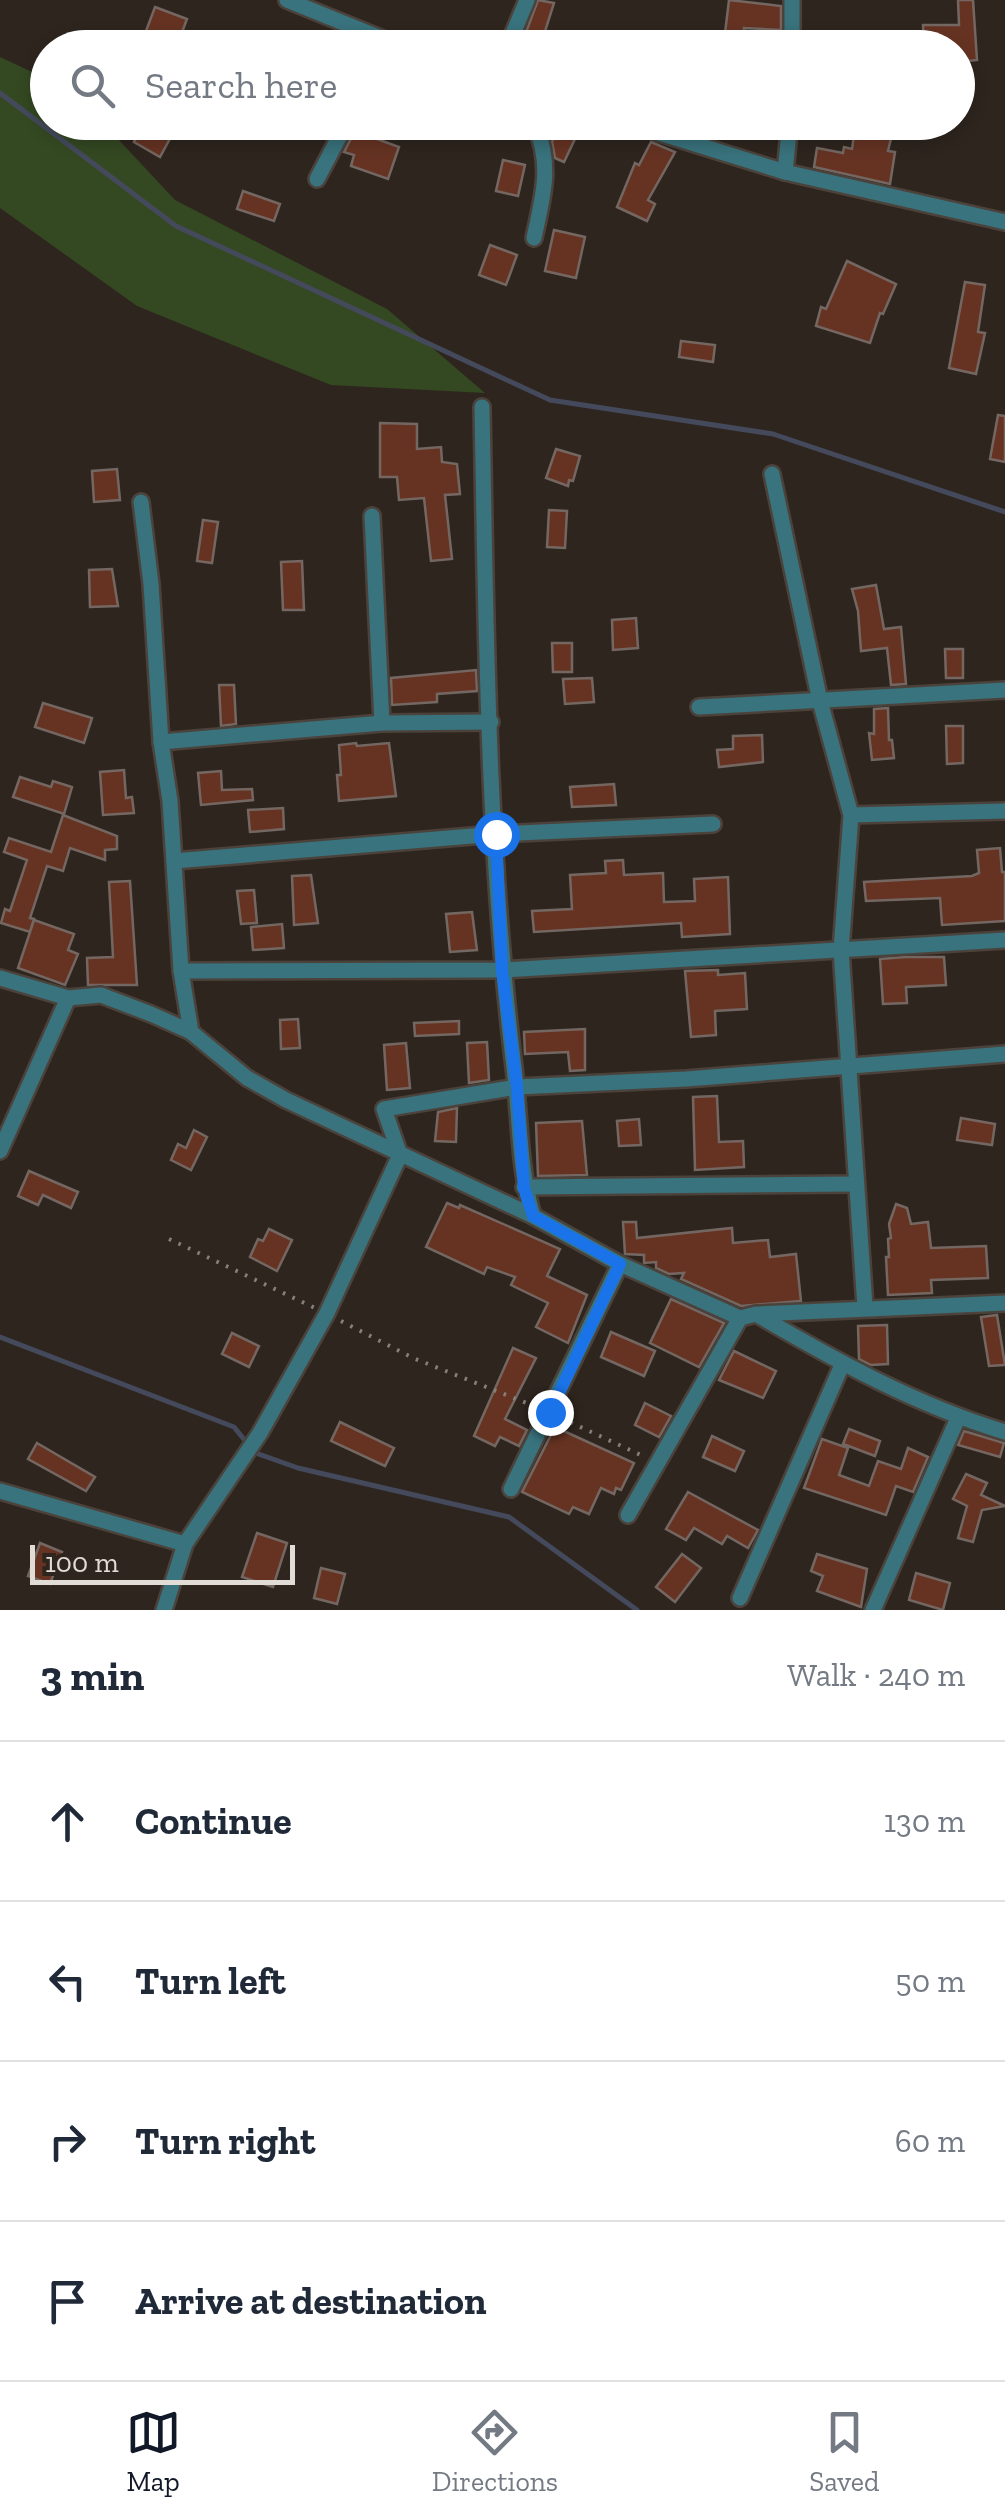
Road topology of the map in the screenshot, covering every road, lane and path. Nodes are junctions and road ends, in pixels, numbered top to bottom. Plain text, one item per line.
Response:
1 (288, 0) edge
2 (528, 0) edge
3 (792, 0) edge
4 (357, 30) edge
5 (515, 30) edge
6 (792, 30) edge
7 (337, 140) edge
8 (542, 140) edge
9 (682, 140) edge
10 (788, 140) edge
11 (785, 172) junction
12 (316, 179) dead end
13 (1005, 222) edge
14 (534, 238) dead end
15 (482, 407) dead end
16 (772, 474) dead end
17 (141, 502) dead end
18 (372, 516) dead end
19 (1005, 690) edge
20 (820, 701) junction
21 (699, 707) dead end
22 (491, 722) junction
23 (382, 723) junction
24 (161, 742) junction
25 (1005, 810) edge
26 (851, 815) junction
27 (713, 824) dead end
28 (496, 834) junction
29 (174, 861) junction
30 (1005, 940) edge
31 (841, 950) junction
32 (502, 970) junction
33 (180, 971) junction
34 (0, 978) edge
35 (68, 998) junction
36 (191, 1032) junction
37 (1005, 1054) edge
38 (847, 1067) junction
39 (517, 1087) junction
40 (0, 1151) edge
41 (400, 1155) junction
42 (856, 1184) junction
43 (524, 1188) junction
44 (533, 1216) junction
45 (169, 1239) dead end
46 (620, 1264) junction
47 (1005, 1303) edge
48 (865, 1307) junction
49 (327, 1314) junction
50 (748, 1316) junction
51 (842, 1365) junction
52 (550, 1412) junction
53 (958, 1418) junction
54 (1005, 1432) edge
55 (656, 1462) junction
56 (511, 1488) dead end
57 (0, 1491) edge
58 (628, 1515) dead end
59 (185, 1544) junction
60 (740, 1598) dead end
61 (164, 1610) edge
62 (872, 1610) edge

1 - 4 street
2 - 5 street
3 - 6 street
7 - 12 street
8 - 14 street
9 - 11 street
10 - 11 street
11 - 13 street
15 - 22 street
16 - 20 street
17 - 24 street
18 - 23 street
19 - 20 street
20 - 21 street
20 - 26 street
22 - 23 street
22 - 28 street
23 - 24 street
24 - 29 street
25 - 26 street
26 - 31 street
27 - 28 street
28 - 29 street
28 - 32 street
29 - 33 street
30 - 31 street
31 - 32 street
31 - 38 street
32 - 33 street
32 - 39 street
33 - 36 street
34 - 35 street
35 - 36 street
35 - 40 street
36 - 41 street
37 - 38 street
38 - 39 street
38 - 42 street
39 - 41 street
39 - 43 street
41 - 44 street
41 - 49 street
42 - 43 street
42 - 48 street
43 - 44 street
44 - 46 street
45 - 49 path
46 - 50 street
46 - 52 street
47 - 48 street
48 - 50 street
49 - 52 path
49 - 59 street
50 - 51 street
50 - 55 street
51 - 53 street
51 - 60 street
52 - 55 path
52 - 56 street
53 - 54 street
53 - 62 street
55 - 58 street
57 - 59 street
59 - 61 street

